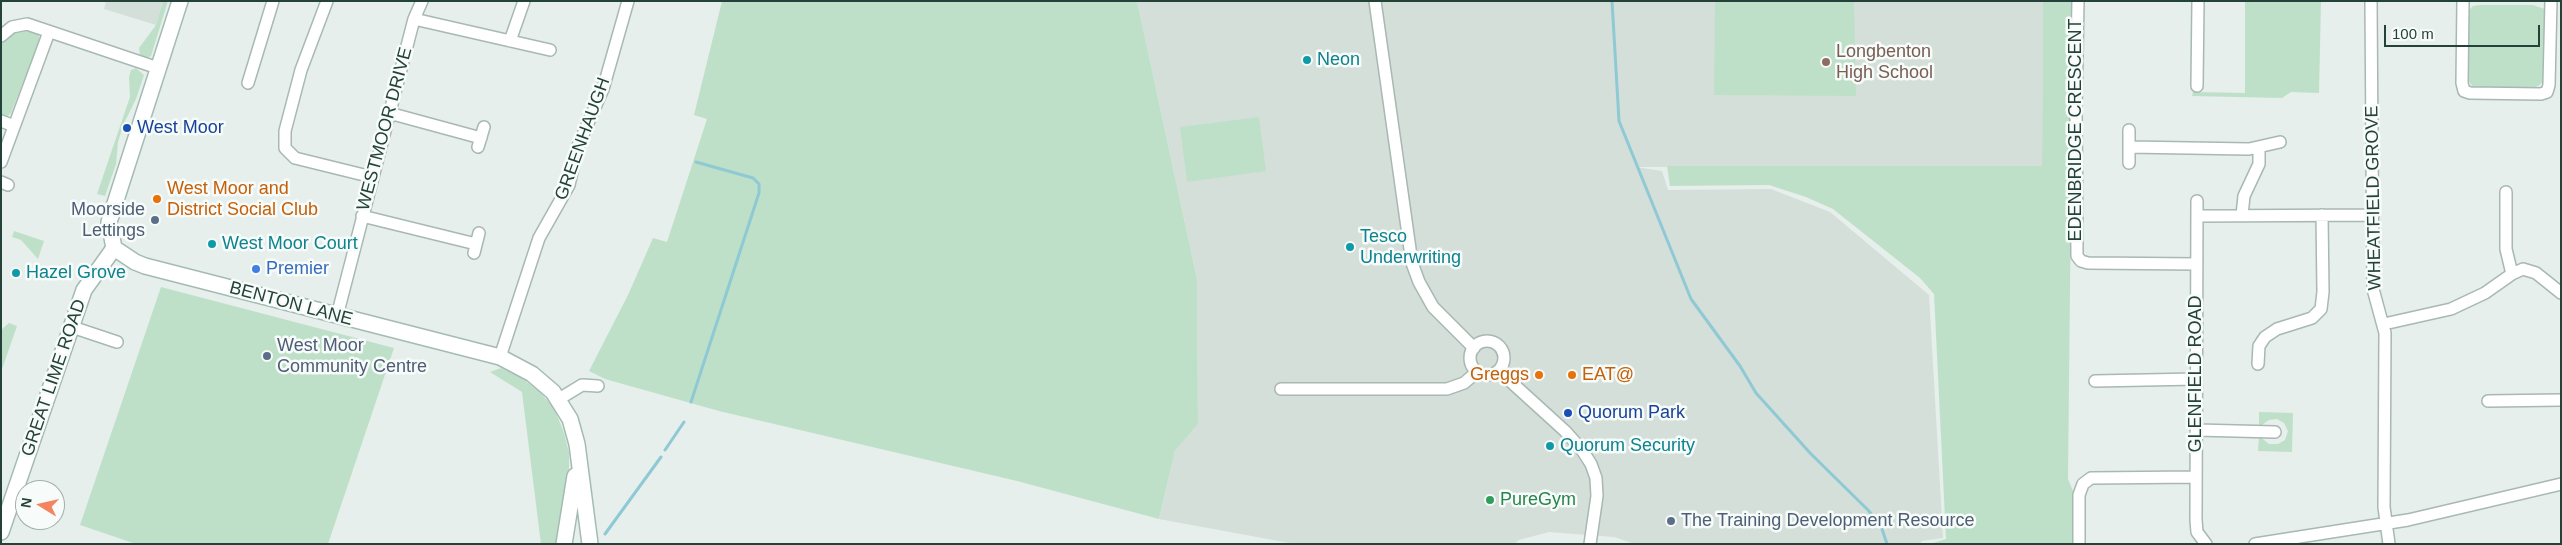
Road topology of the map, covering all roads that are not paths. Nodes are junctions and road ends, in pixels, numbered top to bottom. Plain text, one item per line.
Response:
1 (180, 1) edge
2 (273, 1) edge
3 (327, 1) edge
4 (422, 1) edge
5 (524, 1) edge
6 (628, 1) edge
7 (1375, 1) edge
8 (2078, 1) edge
9 (2198, 1) edge
10 (2371, 1) edge
11 (2463, 1) edge
12 (2551, 1) edge
13 (414, 19) junction
14 (49, 32) junction
15 (1, 36) edge
16 (510, 41) junction
17 (550, 50) dead end
18 (158, 68) junction
19 (248, 83) dead end
20 (2197, 86) dead end
21 (389, 113) junction
22 (1, 121) edge
23 (14, 126) junction
24 (2129, 130) dead end
25 (481, 137) dead end
26 (2280, 142) dead end
27 (2129, 147) junction
28 (2259, 148) junction
29 (1, 162) edge
30 (2129, 163) dead end
31 (372, 177) junction
32 (2506, 192) dead end
33 (2197, 201) dead end
34 (2242, 215) junction
35 (2322, 215) junction
36 (2373, 215) junction
37 (362, 216) junction
38 (2197, 216) junction
39 (477, 243) dead end
40 (114, 248) junction
41 (2197, 264) junction
42 (2512, 274) junction
43 (2561, 293) edge
44 (337, 316) junction
45 (2384, 324) junction
46 (72, 327) junction
47 (117, 342) dead end
48 (1474, 348) junction
49 (500, 357) junction
50 (2258, 364) dead end
51 (1499, 371) junction
52 (1477, 372) junction
53 (2196, 380) junction
54 (2095, 381) dead end
55 (598, 386) dead end
56 (1281, 389) dead end
57 (559, 399) junction
58 (2561, 400) edge
59 (2488, 402) dead end
60 (2197, 430) junction
61 (2275, 432) dead end
62 (577, 444) junction
63 (2196, 477) junction
64 (2561, 484) edge
65 (2386, 524) junction
66 (1, 532) edge
67 (2291, 541) edge
68 (1590, 543) edge
69 (564, 544) edge
70 (590, 544) edge
71 (2079, 544) edge
72 (2206, 544) edge
73 (2255, 544) edge
74 (2389, 544) edge

1 - 18 main road
2 - 19 street
3 - 31 street
4 - 13 street, WESTMOOR DRIVE
5 - 16 street
6 - 49 street, GREENHAUGH
7 - 48 street
8 - 41 street, EDENBRIDGE CRESCENT
9 - 20 street
10 - 36 street, WHEATFIELD GROVE
11 - 12 street
13 - 16 street
13 - 21 street, WESTMOOR DRIVE
14 - 15 street
14 - 18 street
14 - 23 street
16 - 17 street
18 - 40 main road
21 - 25 street
21 - 31 street, WESTMOOR DRIVE
22 - 23 street
23 - 29 street
24 - 27 street
26 - 28 street
27 - 28 street
27 - 30 street
28 - 34 street
31 - 37 street, WESTMOOR DRIVE
32 - 42 street
33 - 38 street, GLENFIELD ROAD
34 - 35 street
34 - 38 street
35 - 36 street
35 - 50 street
36 - 45 street, WHEATFIELD GROVE
37 - 39 street
37 - 44 street, WESTMOOR DRIVE
38 - 41 street, GLENFIELD ROAD
40 - 44 main road, BENTON LANE
40 - 46 main road, GREAT LIME ROAD
41 - 53 street, GLENFIELD ROAD
42 - 43 street
42 - 45 street
44 - 49 main road, BENTON LANE
45 - 65 street, WHEATFIELD GROVE
46 - 47 street
46 - 66 main road, GREAT LIME ROAD
48 - 51 street
48 - 52 street
49 - 57 main road, BENTON LANE
51 - 52 street
51 - 68 street
52 - 56 street
53 - 54 street
53 - 60 street, GLENFIELD ROAD
55 - 57 street
57 - 62 main road, BENTON LANE
58 - 59 street
60 - 61 street
60 - 63 street, GLENFIELD ROAD
62 - 69 main road, BENTON LANE
62 - 70 main road, BENTON LANE
63 - 71 street
63 - 72 street, GLENFIELD ROAD
64 - 65 street
65 - 67 street
65 - 74 street, WHEATFIELD GROVE
67 - 73 street

